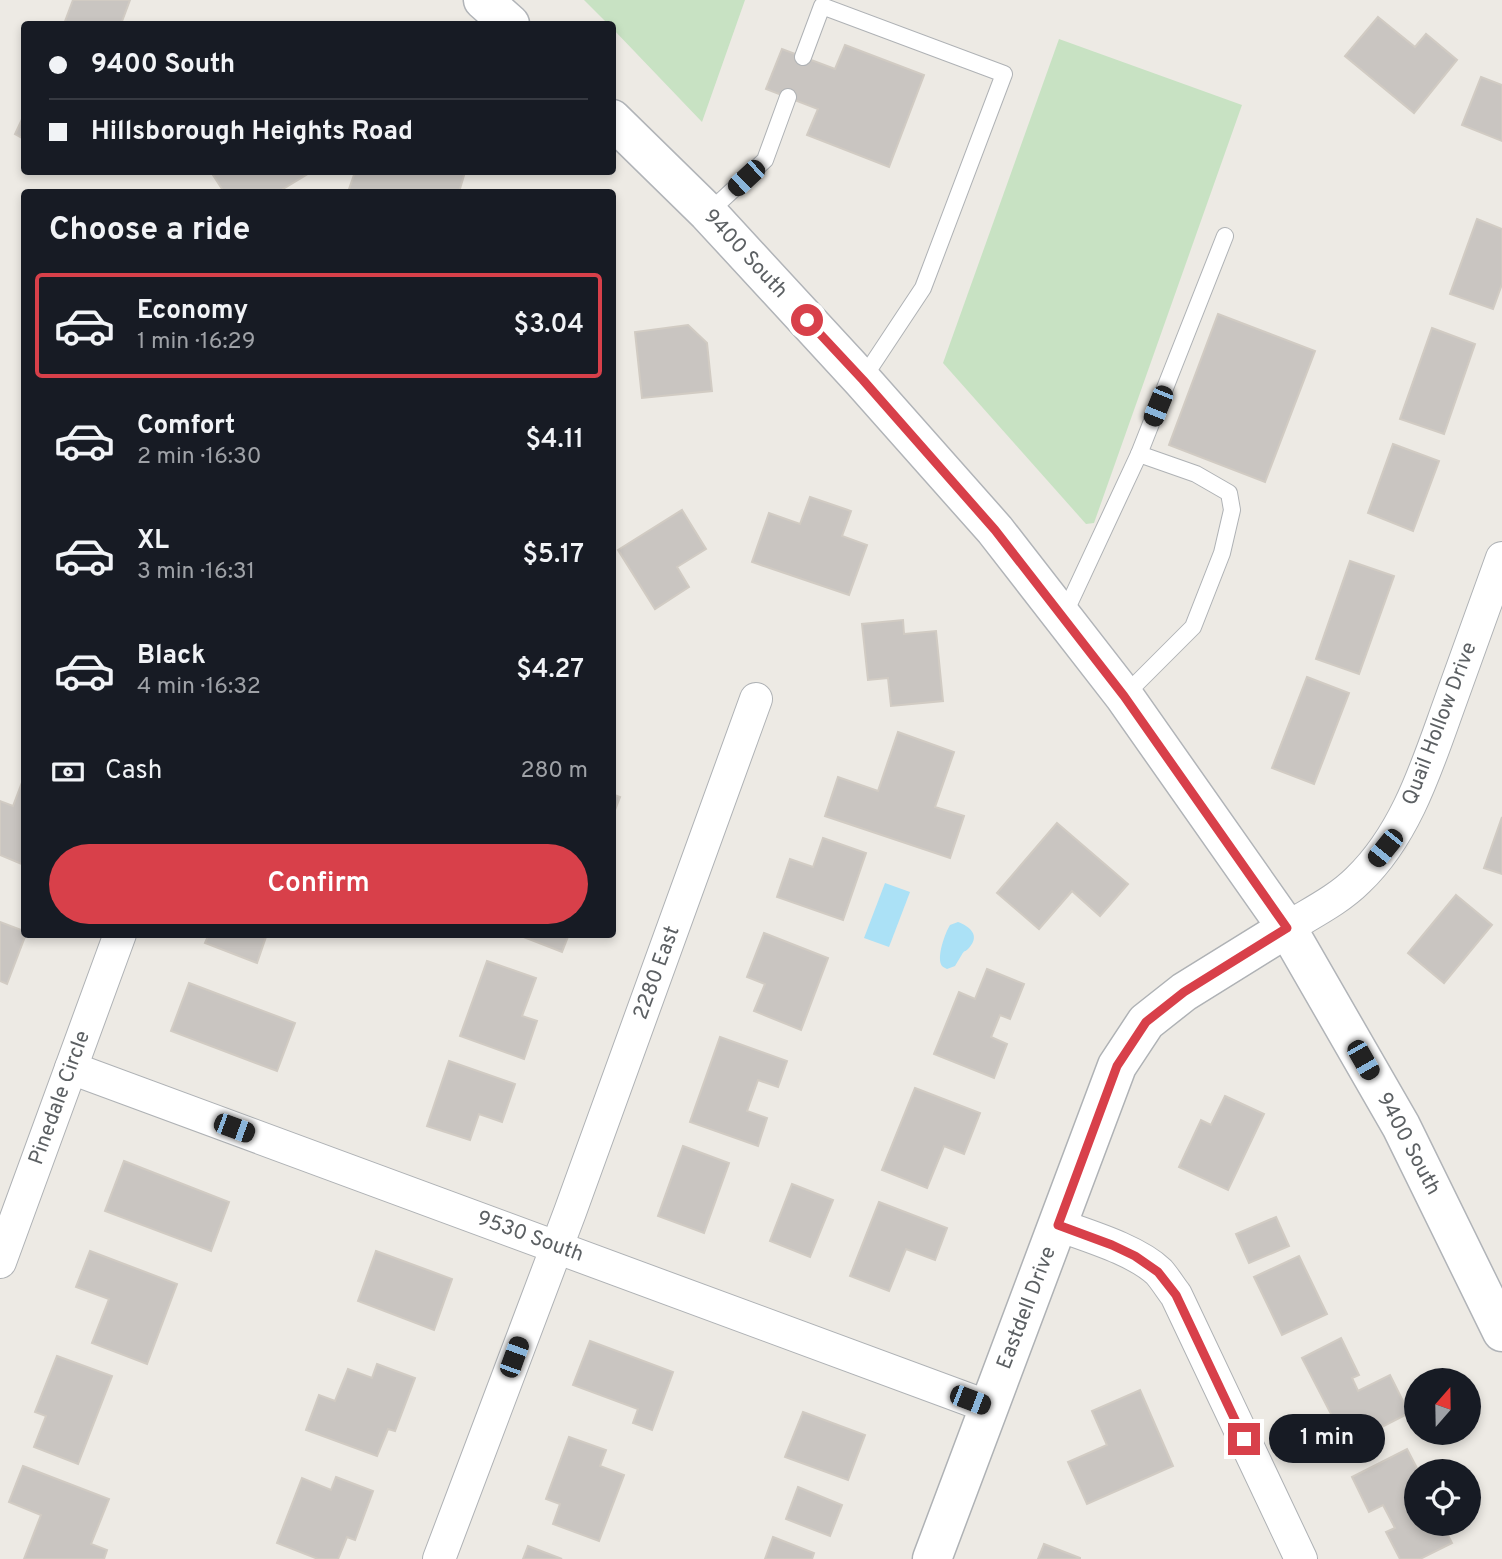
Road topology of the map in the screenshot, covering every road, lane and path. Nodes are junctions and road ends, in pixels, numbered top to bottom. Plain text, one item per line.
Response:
1 (483, 0) edge
2 (507, 21) edge
3 (803, 57) dead end
4 (788, 97) dead end
5 (616, 123) edge
6 (708, 213) junction
7 (1225, 236) dead end
8 (863, 380) junction
9 (1139, 454) junction
10 (1502, 558) edge
11 (1063, 617) junction
12 (1124, 696) junction
13 (756, 699) dead end
14 (1287, 928) junction
15 (119, 938) edge
16 (71, 1068) junction
17 (1058, 1225) junction
18 (556, 1247) junction
19 (0, 1262) edge
20 (1502, 1332) edge
21 (989, 1407) junction
22 (439, 1559) edge
23 (932, 1559) edge
24 (1301, 1559) edge

1 - 2 main road
3 - 8 lane
4 - 6 lane
5 - 6 main road, 9400 South
6 - 8 main road, 9400 South
7 - 9 lane
8 - 11 main road, 9400 South
9 - 11 lane
9 - 12 lane
10 - 14 street, Quail Hollow Drive
11 - 12 main road, 9400 South
12 - 14 main road, 9400 South
13 - 18 street, 2280 East
14 - 17 main road, Eastdell Drive
14 - 20 main road, 9400 South
15 - 16 street, Pinedale Circle
16 - 18 street, 9530 South
16 - 19 street, Pinedale Circle
17 - 21 main road, Eastdell Drive
17 - 24 street
18 - 21 street, 9530 South
18 - 22 street, 2280 East
21 - 23 main road, Eastdell Drive

